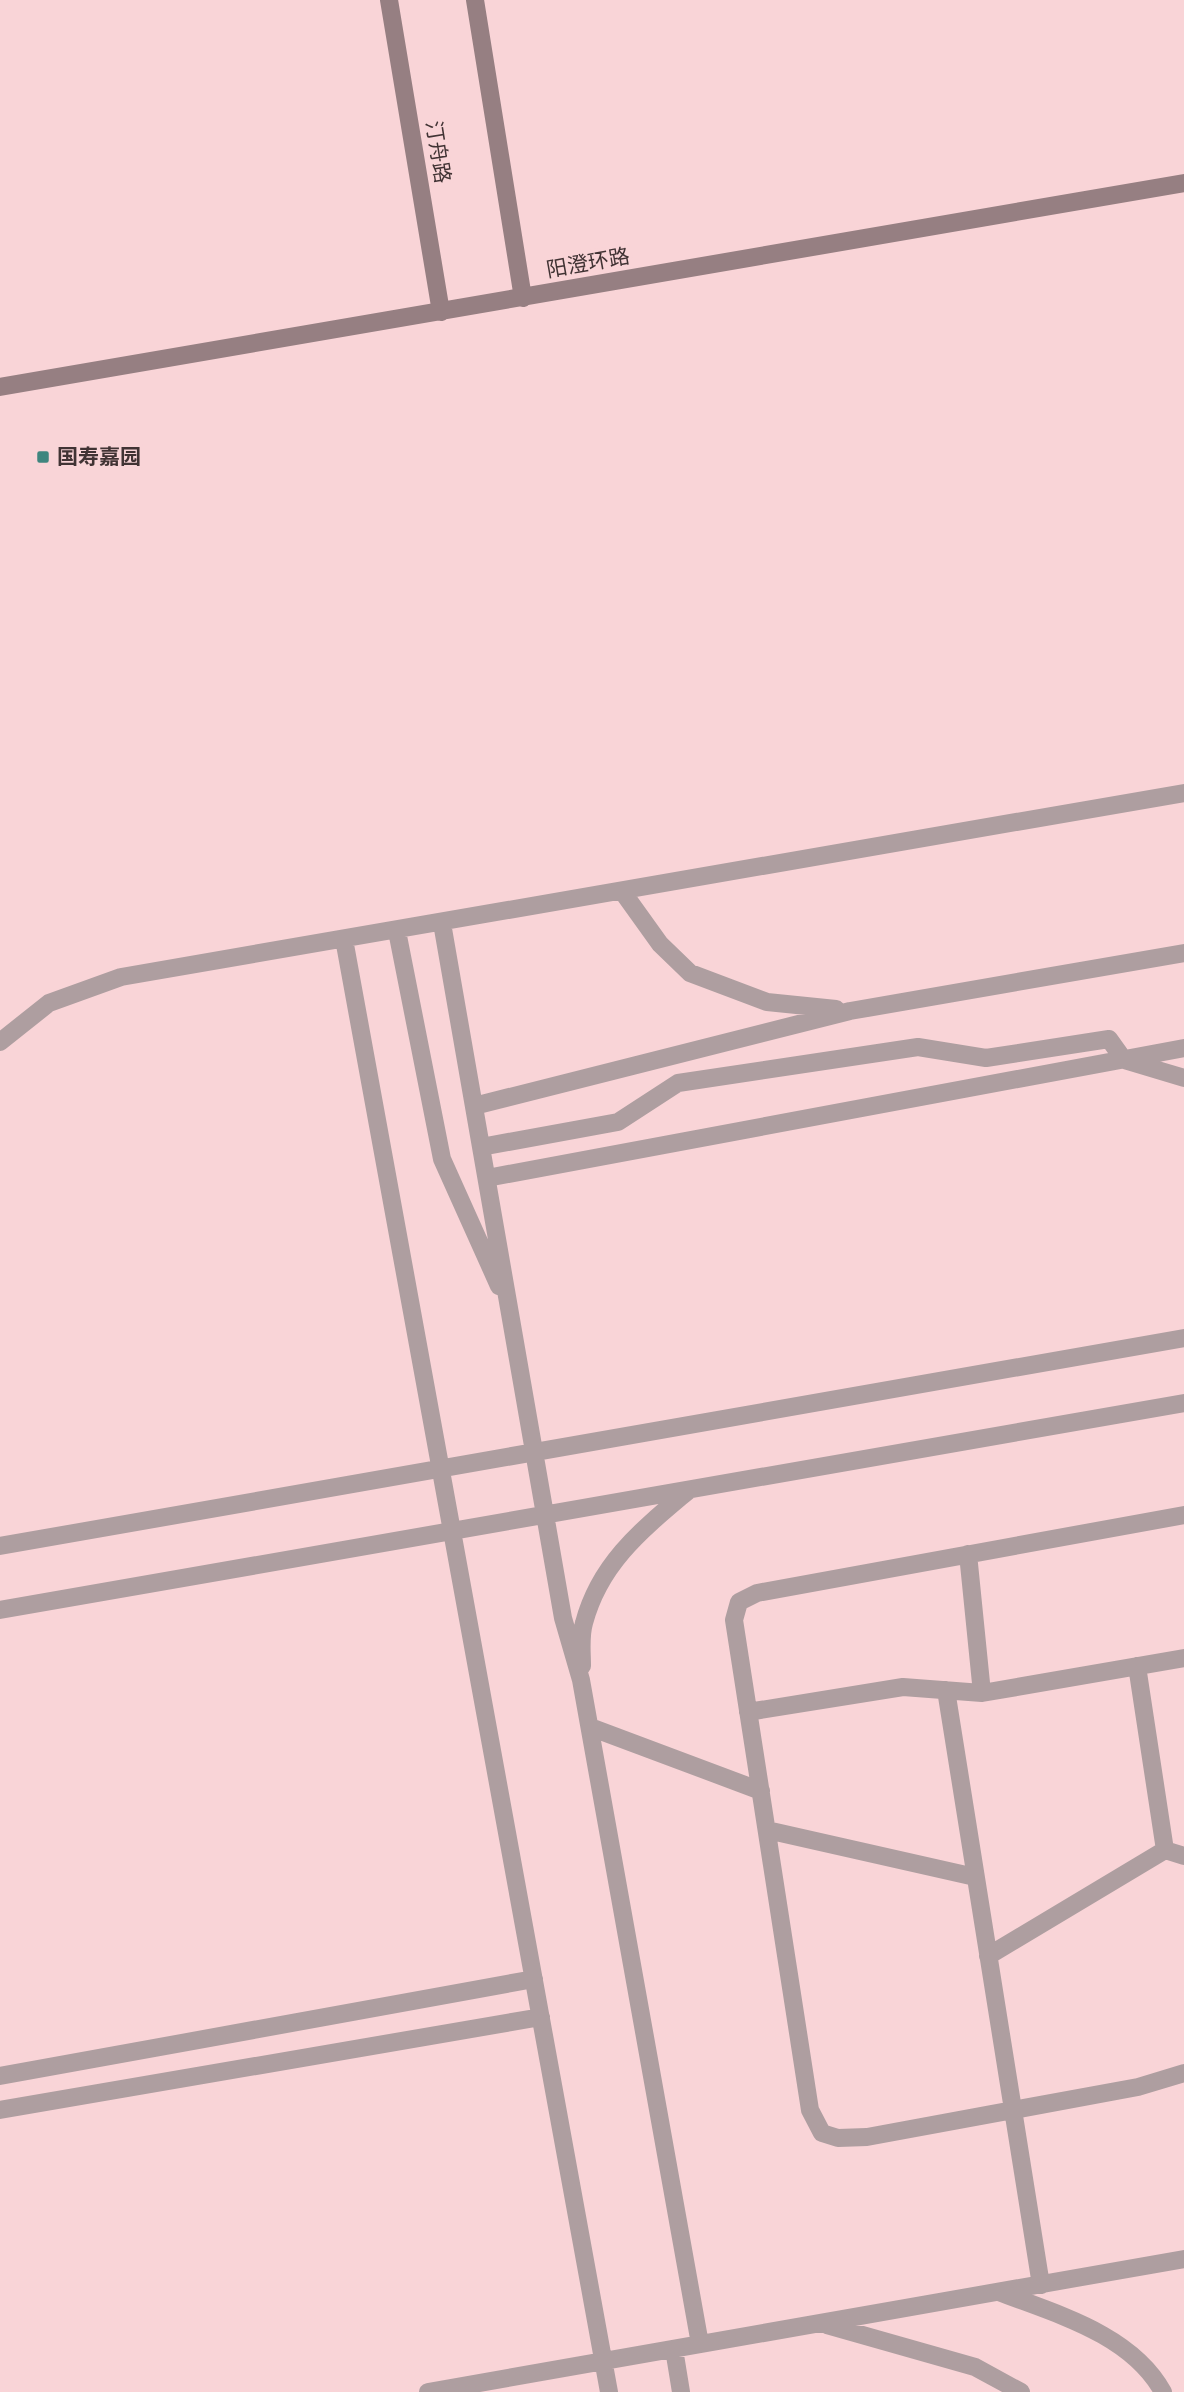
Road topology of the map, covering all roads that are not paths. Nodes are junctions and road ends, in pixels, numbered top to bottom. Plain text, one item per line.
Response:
1 (389, 0) edge
2 (475, 0) edge
3 (1184, 183) edge
4 (523, 298) junction
5 (441, 312) junction
6 (0, 387) edge
7 (1184, 793) edge
8 (622, 891) junction
9 (442, 923) junction
10 (397, 931) junction
11 (344, 939) junction
12 (1184, 953) edge
13 (850, 1011) junction
14 (0, 1042) edge
15 (1184, 1048) edge
16 (1124, 1060) junction
17 (1184, 1078) edge
18 (474, 1106) junction
19 (481, 1147) junction
20 (487, 1178) junction
21 (511, 1311) junction
22 (1184, 1338) edge
23 (1184, 1403) edge
24 (534, 1454) junction
25 (441, 1469) junction
26 (689, 1490) junction
27 (545, 1515) junction
28 (1184, 1515) edge
29 (452, 1531) junction
30 (0, 1546) edge
31 (968, 1554) junction
32 (0, 1610) edge
33 (1184, 1658) edge
34 (1137, 1666) junction
35 (581, 1680) junction
36 (946, 1690) junction
37 (982, 1693) junction
38 (748, 1712) junction
39 (590, 1727) junction
40 (761, 1791) junction
41 (767, 1830) junction
42 (1165, 1850) junction
43 (1184, 1856) edge
44 (975, 1877) junction
45 (988, 1956) junction
46 (534, 1979) junction
47 (541, 2017) junction
48 (1184, 2073) edge
49 (0, 2076) edge
50 (0, 2110) edge
51 (1013, 2111) junction
52 (1184, 2259) edge
53 (1041, 2285) junction
54 (999, 2292) junction
55 (821, 2323) junction
56 (700, 2344) junction
57 (674, 2349) junction
58 (603, 2361) junction
59 (428, 2392) edge
60 (609, 2392) edge
61 (681, 2392) edge
62 (1020, 2392) edge
63 (1163, 2392) edge

1 - 5 main road, 汀舟路
2 - 4 main road
3 - 4 main road, 阳澄环路
4 - 5 main road, 阳澄环路
5 - 6 main road, 阳澄环路
7 - 8 lane
8 - 9 lane
8 - 13 lane
9 - 10 lane
9 - 18 lane
10 - 11 lane
10 - 21 lane
11 - 14 lane
11 - 25 lane
12 - 13 lane
13 - 18 lane
15 - 16 lane
16 - 17 lane
16 - 19 lane
16 - 20 lane
18 - 19 lane
19 - 20 lane
20 - 21 lane
21 - 24 lane
22 - 24 lane
23 - 26 lane
24 - 25 lane
24 - 27 lane
25 - 29 lane
25 - 30 lane
26 - 27 lane
26 - 35 lane
27 - 29 lane
27 - 35 lane
28 - 31 lane
29 - 32 lane
29 - 46 lane
31 - 37 lane
31 - 38 lane
33 - 34 lane
34 - 37 lane
34 - 42 lane
35 - 39 lane
36 - 37 lane
36 - 38 lane
36 - 44 lane
38 - 40 lane
39 - 40 lane
39 - 56 lane
40 - 41 lane
41 - 44 lane
41 - 51 lane
42 - 43 lane
42 - 45 lane
44 - 45 lane
45 - 51 lane
46 - 47 lane
46 - 49 lane
47 - 50 lane
47 - 58 lane
48 - 51 lane
51 - 53 lane
52 - 53 lane
53 - 54 lane
54 - 55 lane
54 - 63 lane
55 - 56 lane
55 - 62 lane
56 - 57 lane
57 - 58 lane
57 - 61 lane
58 - 59 lane
58 - 60 lane

